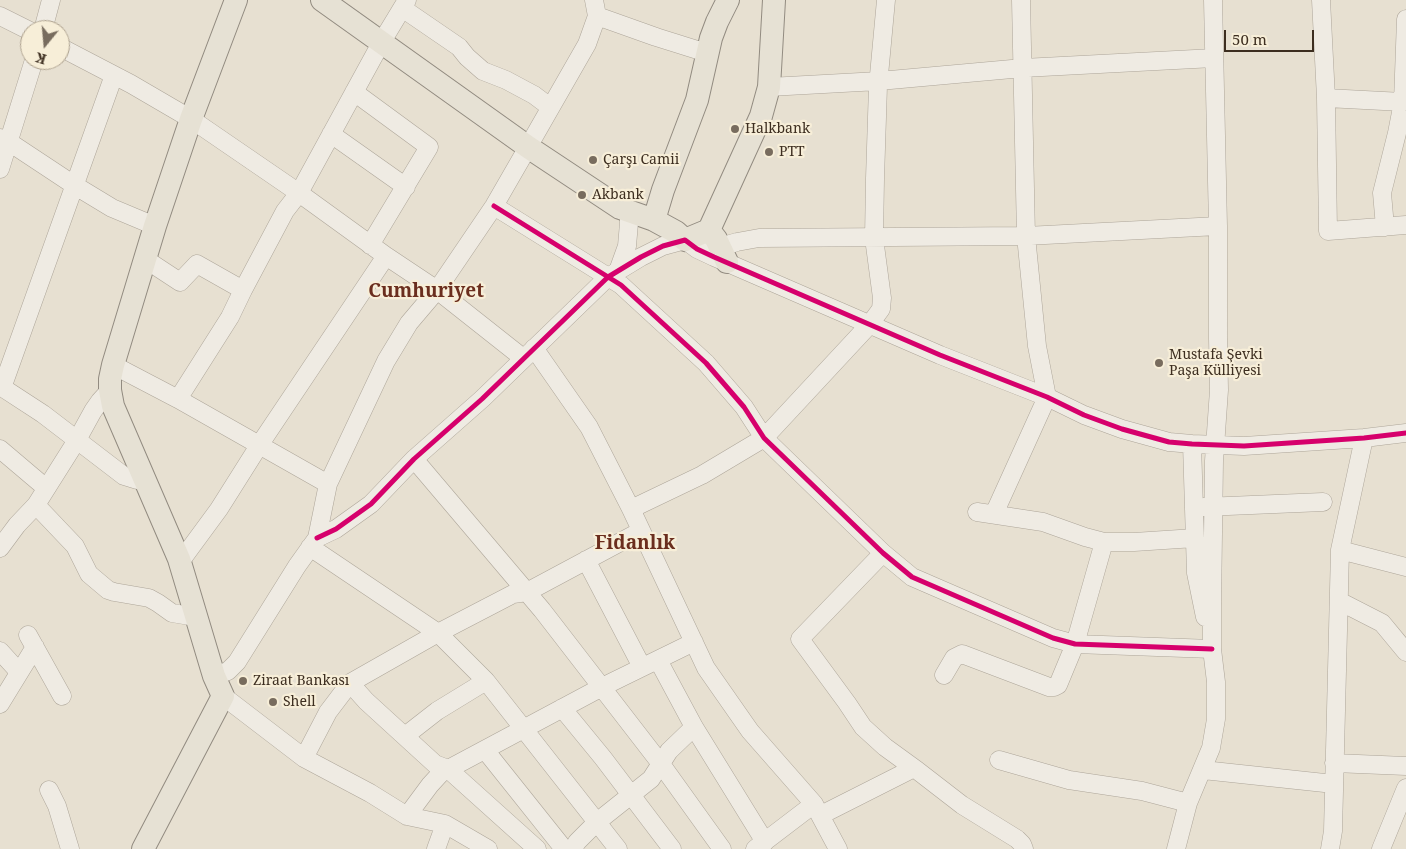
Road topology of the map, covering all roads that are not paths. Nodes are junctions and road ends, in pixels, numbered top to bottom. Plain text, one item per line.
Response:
1 (52, 0) edge
2 (236, 0) edge
3 (322, 0) edge
4 (728, 0) edge
5 (774, 0) edge
6 (886, 0) edge
7 (1021, 0) edge
8 (1213, 0) edge
9 (1321, 0) edge
10 (404, 4) edge
11 (595, 8) edge
12 (0, 16) edge
13 (1406, 19) edge
14 (47, 20) edge
15 (20, 26) edge
16 (381, 43) junction
17 (70, 52) edge
18 (707, 53) junction
19 (1214, 58) junction
20 (1023, 68) junction
21 (30, 70) edge
22 (114, 75) junction
23 (879, 80) junction
24 (769, 87) junction
25 (354, 92) junction
26 (1326, 98) junction
27 (1403, 102) junction
28 (550, 107) junction
29 (191, 118) junction
30 (331, 134) junction
31 (4, 140) edge
32 (528, 147) junction
33 (0, 168) edge
34 (74, 185) junction
35 (406, 187) junction
36 (299, 193) junction
37 (494, 206) junction
38 (629, 211) junction
39 (654, 220) junction
40 (1406, 225) edge
41 (155, 226) junction
42 (1218, 226) junction
43 (1385, 227) junction
44 (1026, 236) junction
45 (874, 238) junction
46 (685, 240) junction
47 (370, 245) junction
48 (718, 246) junction
49 (386, 256) junction
50 (146, 259) junction
51 (613, 274) junction
52 (243, 290) junction
53 (437, 290) junction
54 (870, 324) junction
55 (529, 353) junction
56 (113, 365) junction
57 (1, 387) edge
58 (110, 390) junction
59 (1047, 397) junction
60 (178, 399) junction
61 (1406, 430) edge
62 (764, 438) junction
63 (1364, 438) junction
64 (77, 440) junction
65 (260, 444) junction
66 (1192, 444) junction
67 (1215, 445) junction
68 (0, 449) edge
69 (414, 459) junction
70 (144, 480) junction
71 (328, 484) junction
72 (46, 488) junction
73 (1323, 502) dead end
74 (36, 505) junction
75 (1213, 507) junction
76 (1194, 508) junction
77 (631, 509) junction
78 (641, 531) junction
79 (1195, 538) junction
80 (313, 542) junction
81 (1104, 542) junction
82 (0, 548) edge
83 (1340, 550) junction
84 (883, 553) junction
85 (179, 559) junction
86 (586, 560) junction
87 (1406, 567) edge
88 (527, 592) junction
89 (1339, 601) junction
90 (196, 617) junction
91 (438, 633) junction
92 (694, 642) junction
93 (1075, 644) junction
94 (1212, 649) junction
95 (0, 652) edge
96 (1406, 652) edge
97 (650, 664) junction
98 (19, 672) junction
99 (944, 675) dead end
100 (486, 681) junction
101 (350, 684) junction
102 (218, 686) junction
103 (602, 687) junction
104 (62, 696) dead end
105 (0, 704) edge
106 (562, 708) junction
107 (694, 727) junction
108 (524, 728) junction
109 (404, 736) junction
110 (485, 750) junction
111 (304, 758) junction
112 (999, 760) dead end
113 (1334, 763) junction
114 (661, 764) junction
115 (1406, 766) edge
116 (914, 768) junction
117 (448, 769) junction
118 (1203, 770) junction
119 (1334, 784) junction
120 (1406, 788) edge
121 (49, 790) dead end
122 (632, 796) junction
123 (1188, 803) junction
124 (818, 810) junction
125 (408, 816) junction
126 (597, 822) junction
127 (445, 824) junction
128 (760, 845) edge
129 (70, 849) edge
130 (143, 849) edge
131 (436, 849) edge
132 (488, 849) edge
133 (537, 849) edge
134 (564, 849) edge
135 (573, 849) edge
136 (618, 849) edge
137 (672, 849) edge
138 (722, 849) edge
139 (838, 849) edge
140 (1024, 849) edge
141 (1176, 849) edge
142 (1330, 849) edge
143 (1380, 849) edge

1 - 14 street
2 - 29 main road
3 - 16 main road
4 - 18 main road
5 - 24 main road
6 - 23 street
7 - 20 street
8 - 19 street
9 - 26 street
10 - 16 street
10 - 28 street
11 - 18 street
11 - 28 street
12 - 15 street
13 - 27 street
16 - 25 street
16 - 32 main road
17 - 22 street
18 - 39 main road
19 - 20 street
19 - 42 street
20 - 23 street
20 - 44 street
21 - 31 street
22 - 29 street
22 - 34 street
23 - 24 street
23 - 45 street
24 - 48 main road
25 - 30 street
25 - 35 street
26 - 27 street
26 - 43 street
27 - 43 street
28 - 32 street
29 - 36 street
29 - 41 main road
30 - 35 street
30 - 36 street
31 - 33 street
31 - 34 street
32 - 37 street
32 - 38 main road
34 - 41 street
34 - 57 street
35 - 47 street
36 - 47 street
36 - 52 street
37 - 51 street
37 - 53 street
38 - 39 main road
38 - 51 street
39 - 46 main road
40 - 43 street
41 - 50 main road
42 - 44 street
42 - 67 street
44 - 45 street
44 - 59 street
45 - 48 street
45 - 54 street
46 - 48 main road
46 - 48 street
46 - 51 street
47 - 49 street
48 - 54 street
49 - 53 street
49 - 65 street
50 - 52 street
50 - 56 main road
51 - 55 street
51 - 62 street
52 - 60 street
53 - 55 street
53 - 71 street
54 - 59 street
54 - 62 street
55 - 69 street
55 - 77 street
56 - 58 main road
56 - 60 street
57 - 64 street
58 - 64 street
58 - 70 main road
59 - 66 street
59 - 81 street
60 - 65 street
61 - 63 street
62 - 77 street
62 - 84 street
63 - 67 street
63 - 83 street
64 - 70 street
64 - 72 street
65 - 71 street
65 - 85 street
66 - 67 street
66 - 76 street
67 - 75 street
68 - 72 street
69 - 80 street
69 - 88 street
70 - 85 main road
71 - 80 street
72 - 74 street
73 - 75 street
74 - 82 street
74 - 90 street
75 - 76 street
75 - 94 street
76 - 79 street
77 - 78 street
78 - 86 street
78 - 92 street
79 - 81 street
79 - 94 street
80 - 91 street
80 - 102 street
81 - 93 street
83 - 87 street
83 - 89 street
84 - 93 street
84 - 116 street
85 - 90 main road
86 - 88 street
86 - 97 street
88 - 91 street
88 - 103 street
89 - 96 street
89 - 113 street
90 - 102 main road
91 - 100 street
91 - 101 street
92 - 97 street
92 - 124 street
93 - 94 street
93 - 99 street
94 - 118 street
95 - 98 street
97 - 103 street
97 - 107 street
98 - 104 street
98 - 105 street
100 - 108 street
100 - 109 street
101 - 109 street
101 - 111 street
102 - 111 street
102 - 130 main road
103 - 106 street
103 - 114 street
106 - 108 street
106 - 122 street
107 - 114 street
107 - 128 street
108 - 110 street
108 - 126 street
109 - 117 street
110 - 117 street
110 - 134 street
111 - 125 street
112 - 123 street
113 - 115 street
113 - 119 street
114 - 122 street
114 - 138 street
116 - 124 street
116 - 140 street
117 - 125 street
117 - 133 street
118 - 119 street
118 - 123 street
119 - 142 street
120 - 143 street
121 - 129 street
122 - 126 street
122 - 137 street
123 - 141 street
124 - 128 street
124 - 139 street
125 - 127 street
126 - 135 street
126 - 136 street
127 - 131 street
127 - 132 street

